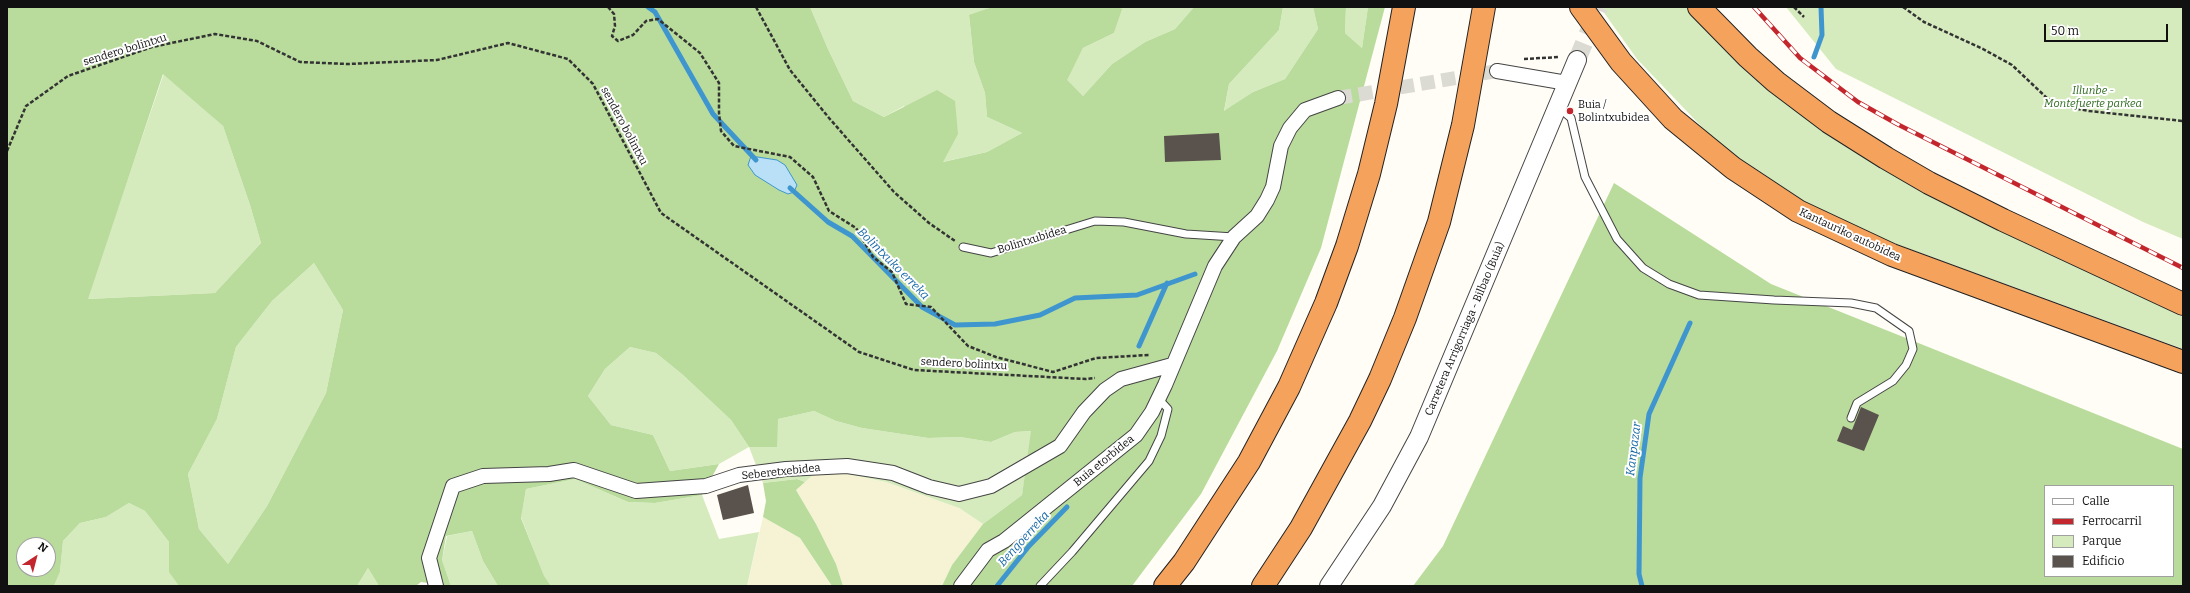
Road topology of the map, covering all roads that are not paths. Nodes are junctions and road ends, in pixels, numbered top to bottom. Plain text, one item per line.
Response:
1 (1404, 7) edge
2 (1484, 7) edge
3 (1581, 7) edge
4 (1699, 7) edge
5 (1569, 58) tunnel mouth
6 (1496, 70) tunnel mouth
7 (1567, 84) junction
8 (1338, 98) tunnel mouth
9 (1558, 107) junction
10 (1234, 237) junction
11 (963, 247) road end
12 (2183, 304) edge
13 (2183, 362) edge
14 (1172, 365) junction
15 (1158, 398) junction
16 (1851, 418) dead end
17 (436, 586) edge
18 (961, 586) edge
19 (1040, 586) edge
20 (1166, 586) edge
21 (1263, 586) edge
22 (1329, 586) edge

1 - 20 highway
2 - 21 highway
3 - 13 highway, Kantauriko autobidea
4 - 12 highway
5 - 7 street, Carretera Arrigorriaga - Bilbao (Buia)
6 - 7 street
7 - 9 street, Carretera Arrigorriaga - Bilbao (Buia)
8 - 10 street
9 - 16 lane
9 - 22 street, Carretera Arrigorriaga - Bilbao (Buia)
10 - 11 lane, Bolintxubidea
10 - 14 street, Buia etorbidea
14 - 15 street, Buia etorbidea
14 - 17 street, Seberetxebidea
15 - 18 street, Buia etorbidea
15 - 19 lane

